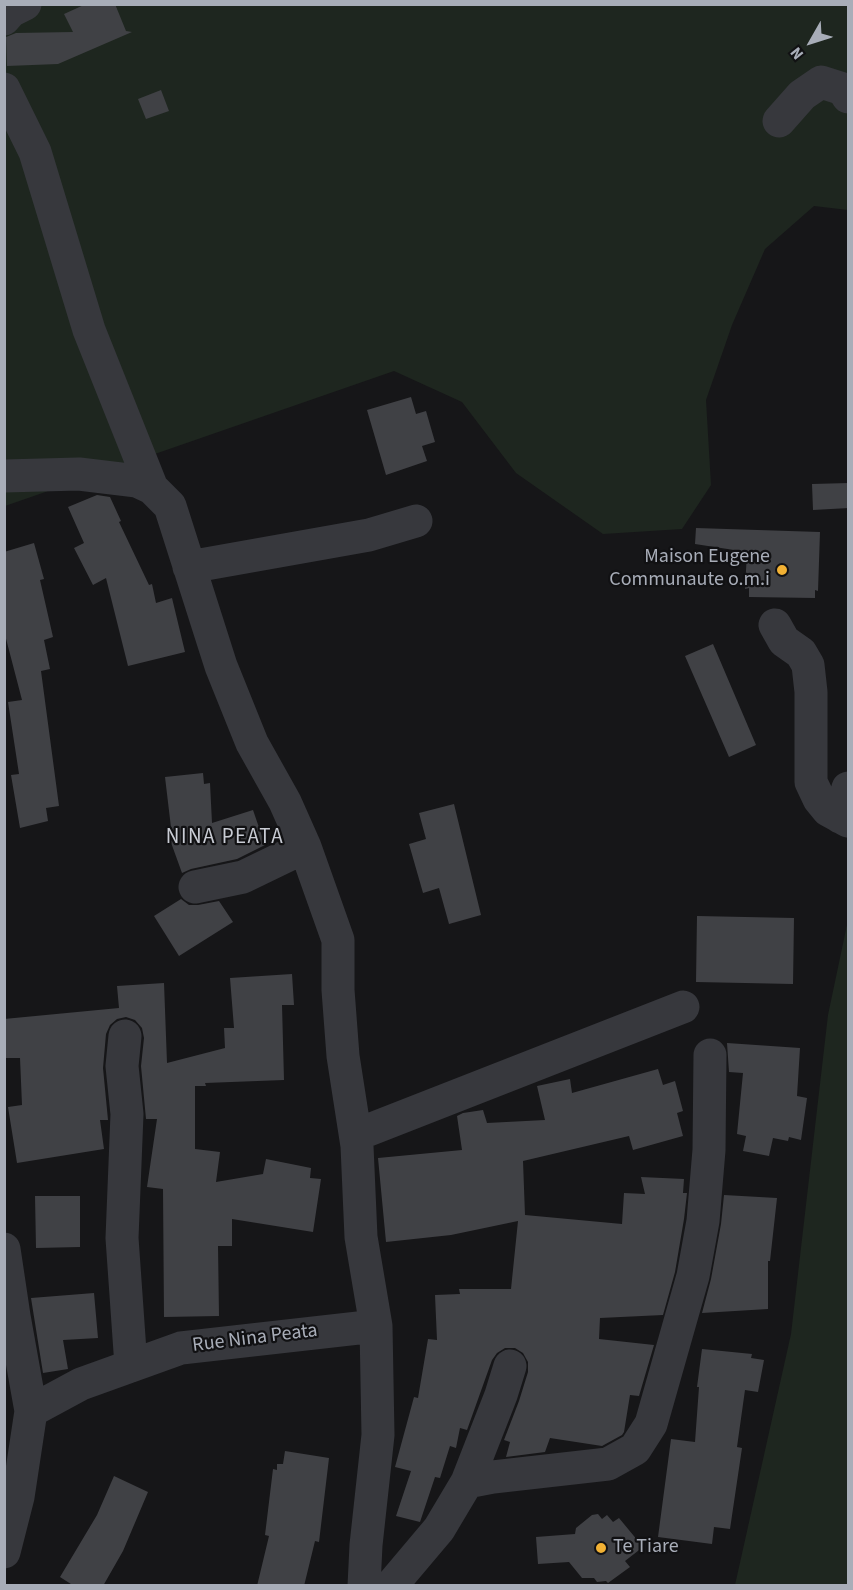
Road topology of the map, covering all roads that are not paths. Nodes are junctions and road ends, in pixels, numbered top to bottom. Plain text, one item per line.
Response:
1 (25, 4) edge
2 (4, 19) edge
3 (4, 89) edge
4 (849, 97) edge
5 (779, 121) dead end
6 (4, 476) edge
7 (152, 488) junction
8 (416, 521) dead end
9 (189, 567) junction
10 (775, 625) dead end
11 (846, 808) edge
12 (304, 847) junction
13 (195, 887) dead end
14 (683, 1008) dead end
15 (125, 1036) dead end
16 (710, 1055) dead end
17 (356, 1135) junction
18 (4, 1249) edge
19 (376, 1326) junction
20 (131, 1366) junction
21 (510, 1366) dead end
22 (31, 1411) junction
23 (467, 1482) junction
24 (4, 1552) edge
25 (364, 1586) edge
26 (391, 1586) edge

1 - 2 street
3 - 7 street
4 - 5 street
6 - 7 street
7 - 9 street
8 - 9 street
9 - 12 street
10 - 11 street
12 - 13 street
12 - 17 street
14 - 17 street
15 - 20 street
16 - 23 street
17 - 19 street
18 - 22 street
19 - 20 street, Rue Nina Peata
19 - 25 street
20 - 22 street, Rue Nina Peata
21 - 23 street
22 - 24 street
23 - 26 street

